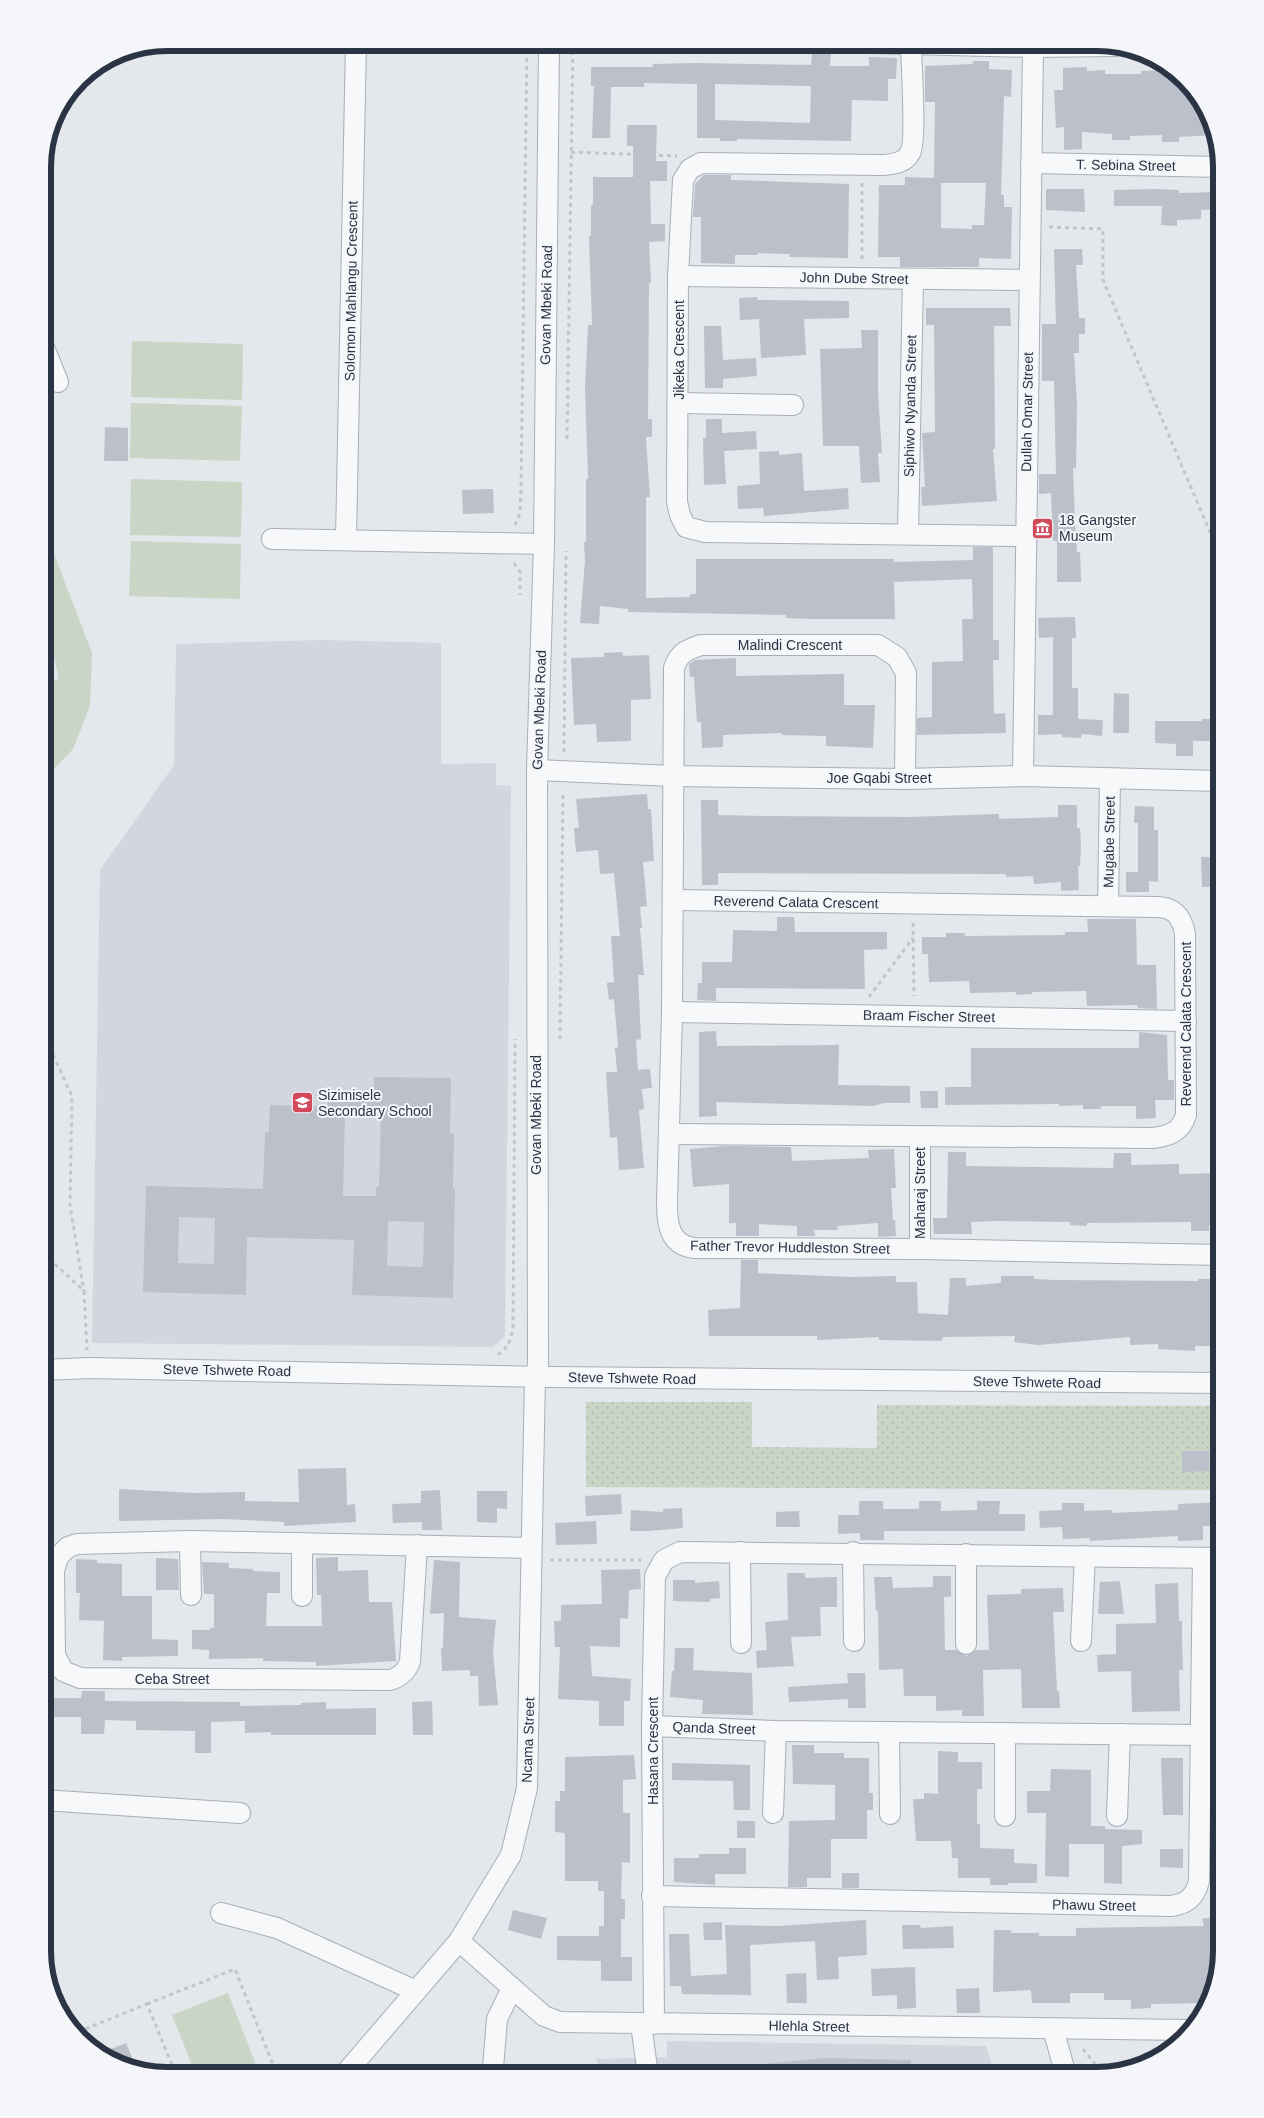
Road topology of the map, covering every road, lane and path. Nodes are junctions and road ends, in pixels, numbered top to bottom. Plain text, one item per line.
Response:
1 (356, 51) edge
2 (527, 51) edge
3 (549, 51) edge
4 (573, 51) edge
5 (911, 51) edge
6 (1033, 51) edge
7 (570, 152) junction
8 (1031, 164) junction
9 (862, 165) junction
10 (1213, 167) edge
11 (690, 168) junction
12 (1030, 227) junction
13 (678, 276) junction
14 (862, 278) junction
15 (913, 279) junction
16 (1029, 280) junction
17 (51, 365) edge
18 (58, 382) dead end
19 (679, 403) junction
20 (793, 405) dead end
21 (567, 447) dead end
22 (506, 526) dead end
23 (908, 533) junction
24 (1025, 536) junction
25 (1213, 537) edge
26 (272, 539) dead end
27 (346, 539) junction
28 (544, 544) junction
29 (566, 546) dead end
30 (509, 559) dead end
31 (520, 597) dead end
32 (537, 770) junction
33 (563, 771) junction
34 (672, 776) junction
35 (1022, 776) junction
36 (905, 779) junction
37 (1110, 779) junction
38 (1213, 781) edge
39 (673, 900) junction
40 (913, 904) junction
41 (1108, 906) junction
42 (914, 938) junction
43 (672, 1012) junction
44 (855, 1015) junction
45 (914, 1016) junction
46 (1186, 1021) junction
47 (516, 1030) dead end
48 (560, 1043) dead end
49 (51, 1050) edge
50 (670, 1134) junction
51 (920, 1138) junction
52 (920, 1249) junction
53 (1213, 1255) edge
54 (51, 1261) edge
55 (84, 1292) junction
56 (495, 1357) dead end
57 (88, 1368) junction
58 (51, 1370) edge
59 (535, 1377) junction
60 (1213, 1383) edge
61 (190, 1541) junction
62 (302, 1543) junction
63 (417, 1545) junction
64 (740, 1552) junction
65 (853, 1552) junction
66 (531, 1554) junction
67 (966, 1554) junction
68 (1085, 1556) junction
69 (1212, 1558) edge
70 (664, 1560) junction
71 (191, 1595) dead end
72 (302, 1596) dead end
73 (854, 1641) dead end
74 (1081, 1641) dead end
75 (741, 1643) dead end
76 (966, 1644) dead end
77 (652, 1726) junction
78 (776, 1731) junction
79 (889, 1732) junction
80 (1005, 1733) junction
81 (1120, 1734) junction
82 (1200, 1735) junction
83 (51, 1801) edge
84 (240, 1813) dead end
85 (774, 1813) dead end
86 (890, 1814) dead end
87 (1005, 1816) dead end
88 (1116, 1816) dead end
89 (652, 1896) junction
90 (221, 1913) dead end
91 (459, 1941) junction
92 (512, 1988) junction
93 (416, 1991) junction
94 (147, 2004) junction
95 (647, 2024) junction
96 (1052, 2029) junction
97 (83, 2030) edge
98 (1181, 2030) edge
99 (1079, 2045) dead end
100 (173, 2067) edge
101 (274, 2067) edge
102 (351, 2067) edge
103 (493, 2067) edge
104 (648, 2067) edge
105 (1063, 2067) edge
106 (1097, 2067) edge

1 - 27 street, Solomon Mahlangu Crescent
2 - 22 path
3 - 28 street, Govan Mbeki Road
4 - 7 path
5 - 9 street
6 - 8 street, Dullah Omar Street
7 - 11 path
7 - 21 path
8 - 10 street, T. Sebina Street
8 - 12 street, Dullah Omar Street
9 - 11 street
9 - 14 path
11 - 13 street, Jikeka Crescent
12 - 16 street, Dullah Omar Street
12 - 25 path
13 - 14 street, John Dube Street
13 - 19 street, Jikeka Crescent
14 - 15 street, John Dube Street
15 - 16 street, John Dube Street
15 - 23 street, Siphiwo Nyanda Street
16 - 24 street, Dullah Omar Street
17 - 18 street
19 - 20 street
19 - 23 street, Jikeka Crescent
23 - 24 street, Jikeka Crescent
24 - 35 street, Dullah Omar Street
26 - 27 street
27 - 28 street
28 - 32 street, Govan Mbeki Road
29 - 33 path
30 - 31 path
32 - 33 street, Joe Gqabi Street
32 - 59 street, Govan Mbeki Road
33 - 34 street, Joe Gqabi Street
33 - 48 path
34 - 36 street, Joe Gqabi Street
34 - 36 street, Malindi Crescent
34 - 39 street, Father Trevor Huddleston Street
35 - 36 street, Joe Gqabi Street
35 - 37 street, Joe Gqabi Street
37 - 38 street, Joe Gqabi Street
37 - 41 street, Mugabe Street
39 - 40 street, Reverend Calata Crescent
39 - 43 street, Father Trevor Huddleston Street
40 - 41 street, Reverend Calata Crescent
40 - 42 path
41 - 46 street, Reverend Calata Crescent
42 - 44 path
42 - 45 path
43 - 44 street, Braam Fischer Street
43 - 50 street, Father Trevor Huddleston Street
44 - 45 street, Braam Fischer Street
45 - 46 street, Braam Fischer Street
46 - 51 street, Reverend Calata Crescent
47 - 56 path
49 - 55 path
50 - 51 street, Reverend Calata Crescent
50 - 52 street, Father Trevor Huddleston Street
51 - 52 street, Maharaj Street
52 - 53 street, Father Trevor Huddleston Street
54 - 55 path
55 - 57 path
57 - 58 street, Steve Tshwete Road
57 - 59 street, Steve Tshwete Road
59 - 60 street, Steve Tshwete Road
59 - 66 street, Ncama Street
61 - 62 street, Ceba Street
61 - 63 street, Ceba Street
61 - 71 street
62 - 63 street, Ceba Street
62 - 72 street
63 - 66 street, Ceba Street
64 - 65 street
64 - 70 street
64 - 75 street
65 - 67 street
65 - 73 street
66 - 70 path
66 - 91 street, Ncama Street
67 - 68 street
67 - 76 street
68 - 69 street
68 - 74 street
69 - 82 street, Phawu Street
70 - 77 street, Hasana Crescent
77 - 78 street, Qanda Street
77 - 89 street, Hasana Crescent
78 - 79 street, Qanda Street
78 - 85 street, Qanda Street
79 - 80 street, Qanda Street
79 - 86 street
80 - 81 street, Qanda Street
80 - 87 street
81 - 82 street, Qanda Street
81 - 88 street
82 - 89 street, Phawu Street
83 - 84 street
89 - 95 street, Hasana Crescent
90 - 93 street
91 - 92 street, Hlehla Street
91 - 93 street, Ncama Street
92 - 95 street, Hlehla Street
92 - 103 street
93 - 102 street, Ncama Street
94 - 97 path
94 - 100 path
94 - 101 path
95 - 96 street, Hlehla Street
95 - 104 street, Hasana Crescent
96 - 98 street, Hlehla Street
96 - 105 street
99 - 106 path

